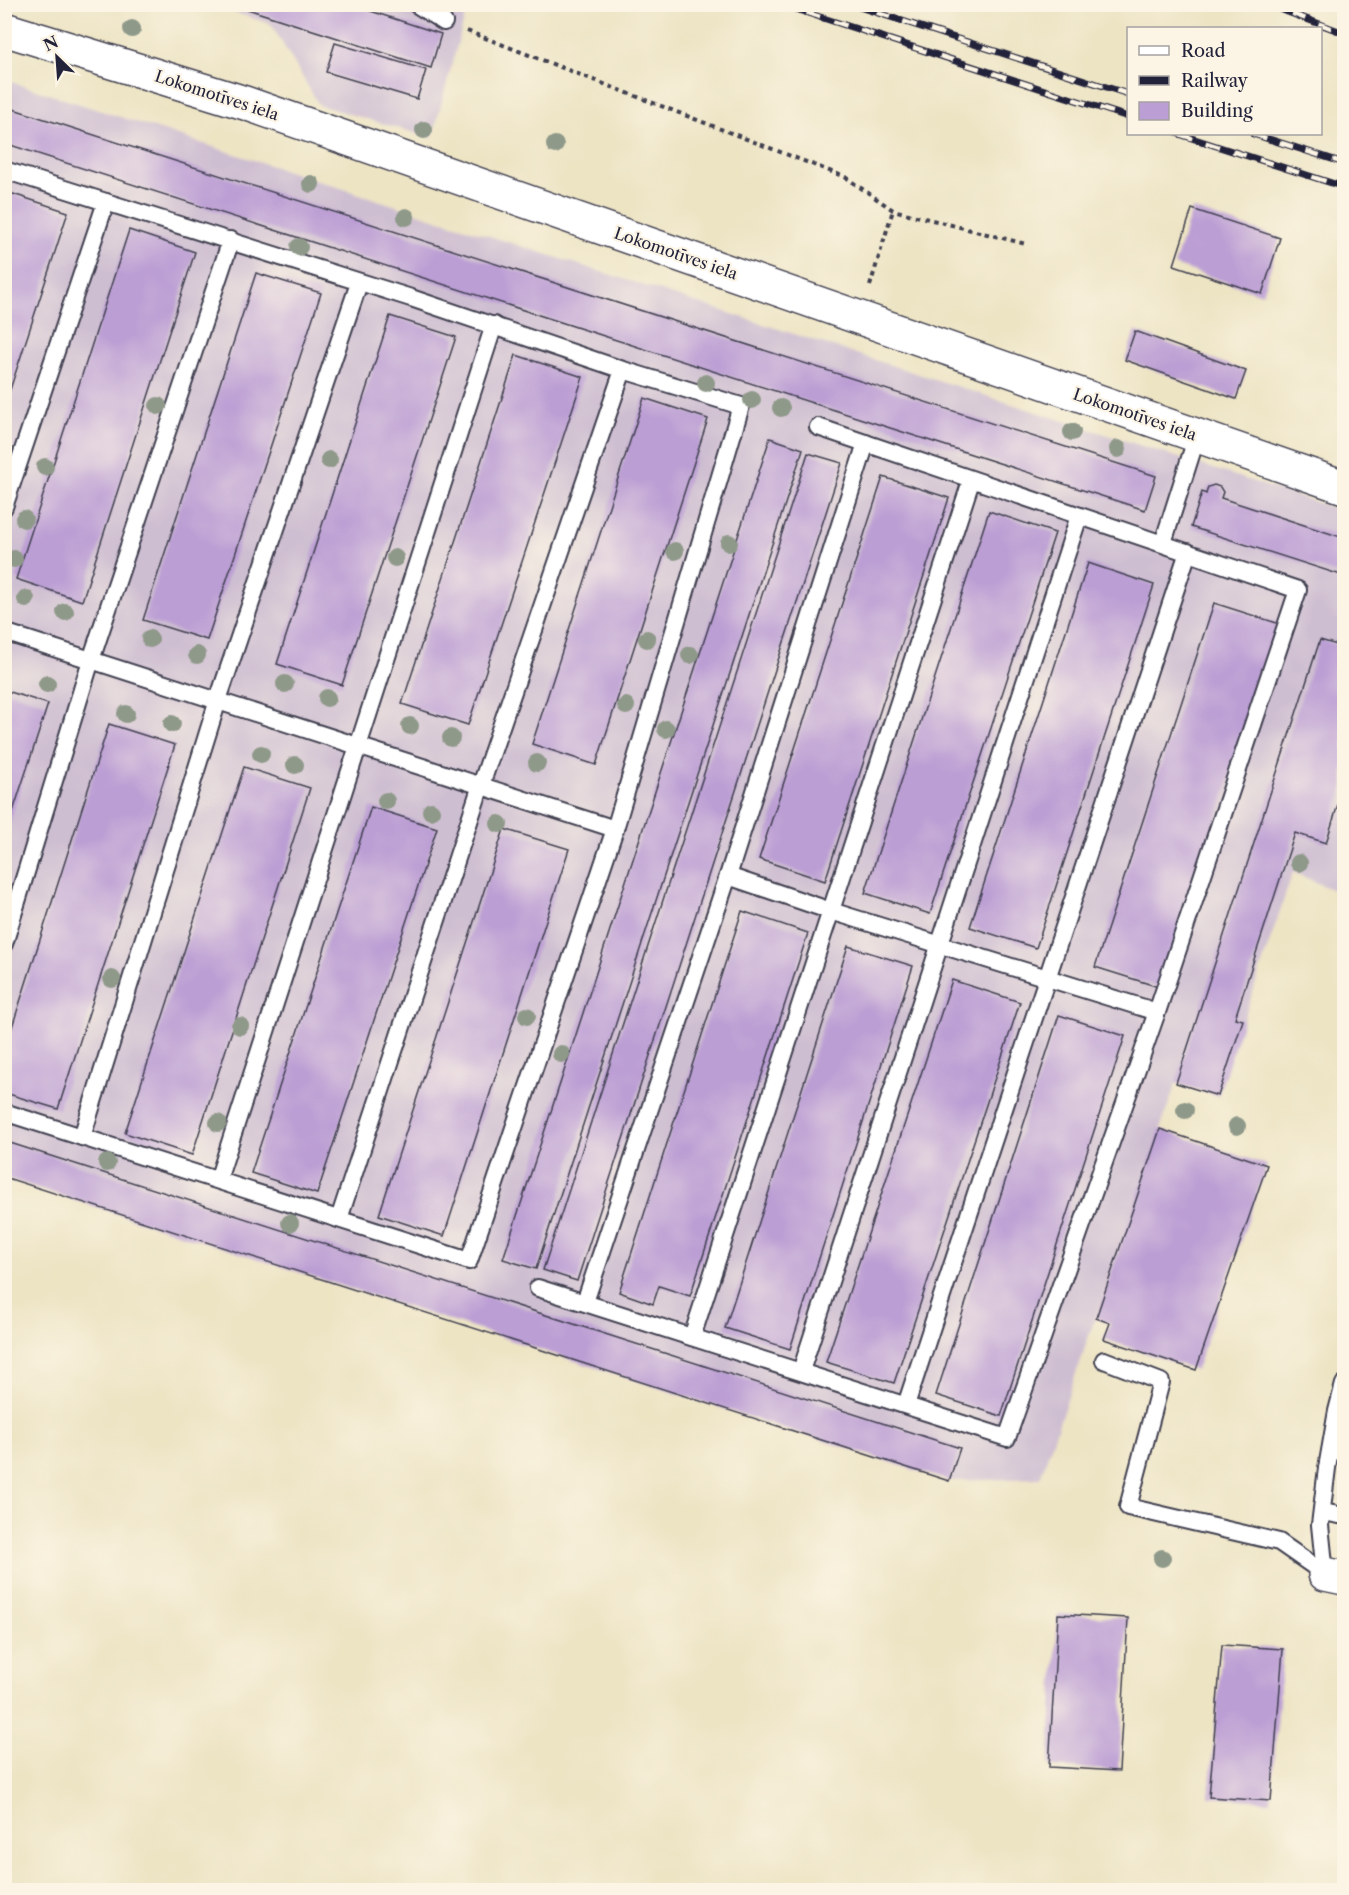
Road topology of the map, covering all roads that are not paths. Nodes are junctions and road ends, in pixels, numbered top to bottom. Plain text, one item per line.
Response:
1 (416, 4) edge
2 (444, 22) road end
3 (4, 29) edge
4 (4, 170) edge
5 (106, 202) junction
6 (231, 240) junction
7 (359, 283) junction
8 (494, 326) junction
9 (623, 370) junction
10 (818, 427) dead end
11 (1197, 436) junction
12 (866, 443) junction
13 (971, 481) junction
14 (1344, 487) edge
15 (4, 507) edge
16 (1078, 516) junction
17 (1163, 543) junction
18 (1188, 552) junction
19 (4, 632) edge
20 (91, 660) junction
21 (218, 700) junction
22 (359, 746) junction
23 (481, 785) junction
24 (615, 829) junction
25 (728, 876) junction
26 (831, 911) junction
27 (4, 944) edge
28 (940, 944) junction
29 (1047, 977) junction
30 (1156, 1011) junction
31 (4, 1112) edge
32 (82, 1137) junction
33 (218, 1180) junction
34 (339, 1219) junction
35 (538, 1288) dead end
36 (585, 1302) junction
37 (692, 1337) junction
38 (1104, 1360) dead end
39 (801, 1371) junction
40 (1344, 1384) edge
41 (906, 1405) junction
42 (1323, 1512) junction
43 (1344, 1516) edge
44 (1335, 1576) edge

1 - 2 lane
3 - 11 street, Lokomotīves iela
4 - 5 lane
5 - 6 lane
5 - 15 lane
6 - 7 lane
6 - 20 lane
7 - 8 lane
7 - 21 lane
8 - 9 lane
8 - 22 lane
9 - 23 lane
9 - 24 lane
10 - 12 lane
11 - 14 street, Lokomotīves iela
11 - 17 lane
12 - 13 lane
12 - 25 lane
13 - 16 lane
13 - 26 lane
16 - 17 lane
16 - 28 lane
17 - 18 lane
18 - 29 lane
18 - 30 lane
19 - 20 lane
20 - 21 lane
20 - 27 lane
21 - 22 lane
21 - 32 lane
22 - 23 lane
22 - 33 lane
23 - 24 lane
23 - 34 lane
24 - 34 lane
25 - 26 lane
25 - 36 lane
26 - 28 lane
26 - 37 lane
28 - 29 lane
28 - 39 lane
29 - 30 lane
29 - 41 lane
30 - 41 lane
31 - 32 lane
32 - 33 lane
33 - 34 lane
35 - 36 lane
36 - 37 lane
37 - 39 lane
38 - 44 lane
39 - 41 lane
40 - 42 lane
42 - 43 lane
42 - 44 lane

